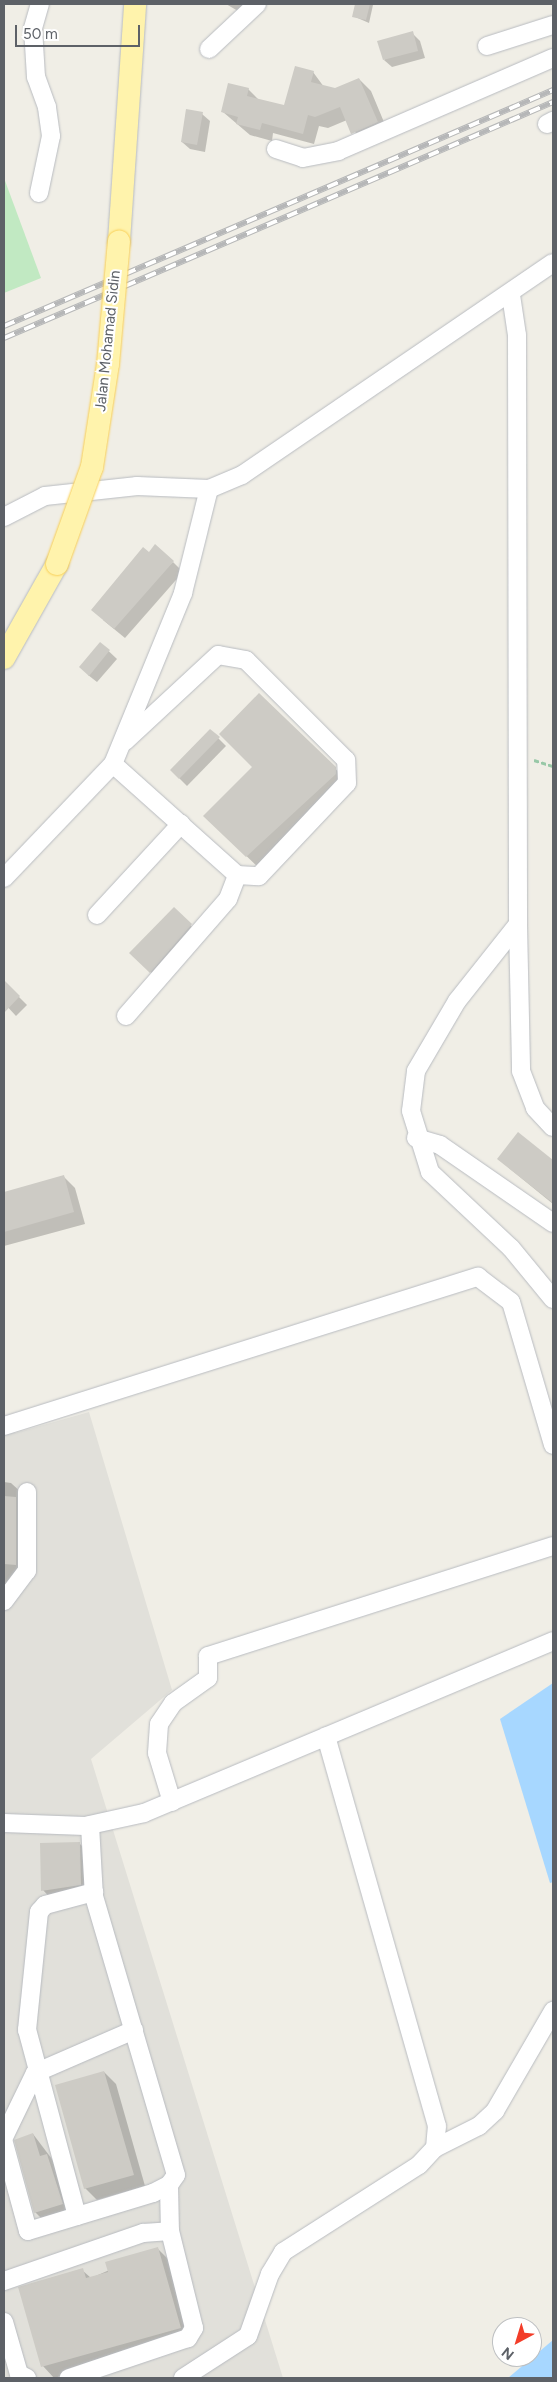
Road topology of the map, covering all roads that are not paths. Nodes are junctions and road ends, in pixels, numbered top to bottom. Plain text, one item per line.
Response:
1 (40, 4) edge
2 (135, 4) edge
3 (258, 4) edge
4 (553, 25) edge
5 (487, 46) dead end
6 (209, 49) dead end
7 (553, 58) edge
8 (276, 149) dead end
9 (40, 193) dead end
10 (553, 263) edge
11 (511, 295) junction
12 (208, 489) junction
13 (4, 518) edge
14 (4, 658) edge
15 (125, 741) junction
16 (113, 764) junction
17 (181, 824) junction
18 (237, 875) junction
19 (4, 878) edge
20 (97, 915) dead end
21 (518, 924) junction
22 (126, 1016) dead end
23 (553, 1128) edge
24 (416, 1138) junction
25 (553, 1223) edge
26 (553, 1299) edge
27 (4, 1426) edge
28 (553, 1445) edge
29 (27, 1492) dead end
30 (553, 1546) edge
31 (4, 1601) edge
32 (553, 1641) edge
33 (326, 1737) junction
34 (172, 1802) junction
35 (4, 1823) edge
36 (90, 1825) junction
37 (94, 1892) junction
38 (553, 2011) edge
39 (134, 2030) junction
40 (35, 2073) junction
41 (4, 2137) edge
42 (4, 2143) edge
43 (435, 2148) junction
44 (169, 2185) junction
45 (77, 2216) junction
46 (170, 2231) junction
47 (4, 2281) edge
48 (4, 2322) edge
49 (27, 2378) edge
50 (69, 2378) edge
51 (183, 2378) edge

1 - 9 street
2 - 14 main road, Jalan Mohamad Sidin, bridge
3 - 6 street
4 - 5 street
7 - 8 street
10 - 11 street
11 - 12 street
11 - 21 street
12 - 13 street
12 - 15 street
15 - 16 street
15 - 18 street
16 - 17 street
16 - 19 street
17 - 18 street
17 - 20 street
18 - 22 street
21 - 23 street
21 - 24 street
24 - 25 street
24 - 26 street
27 - 28 street
29 - 31 street
30 - 34 street
32 - 33 street
33 - 34 street
33 - 43 street
34 - 36 street
35 - 36 street
36 - 37 street
37 - 39 street
37 - 40 street
38 - 43 street
39 - 40 street
39 - 44 street
40 - 41 street
40 - 45 street
42 - 45 street
43 - 51 street
44 - 45 street
44 - 46 street
46 - 47 street
46 - 50 street
48 - 49 street

